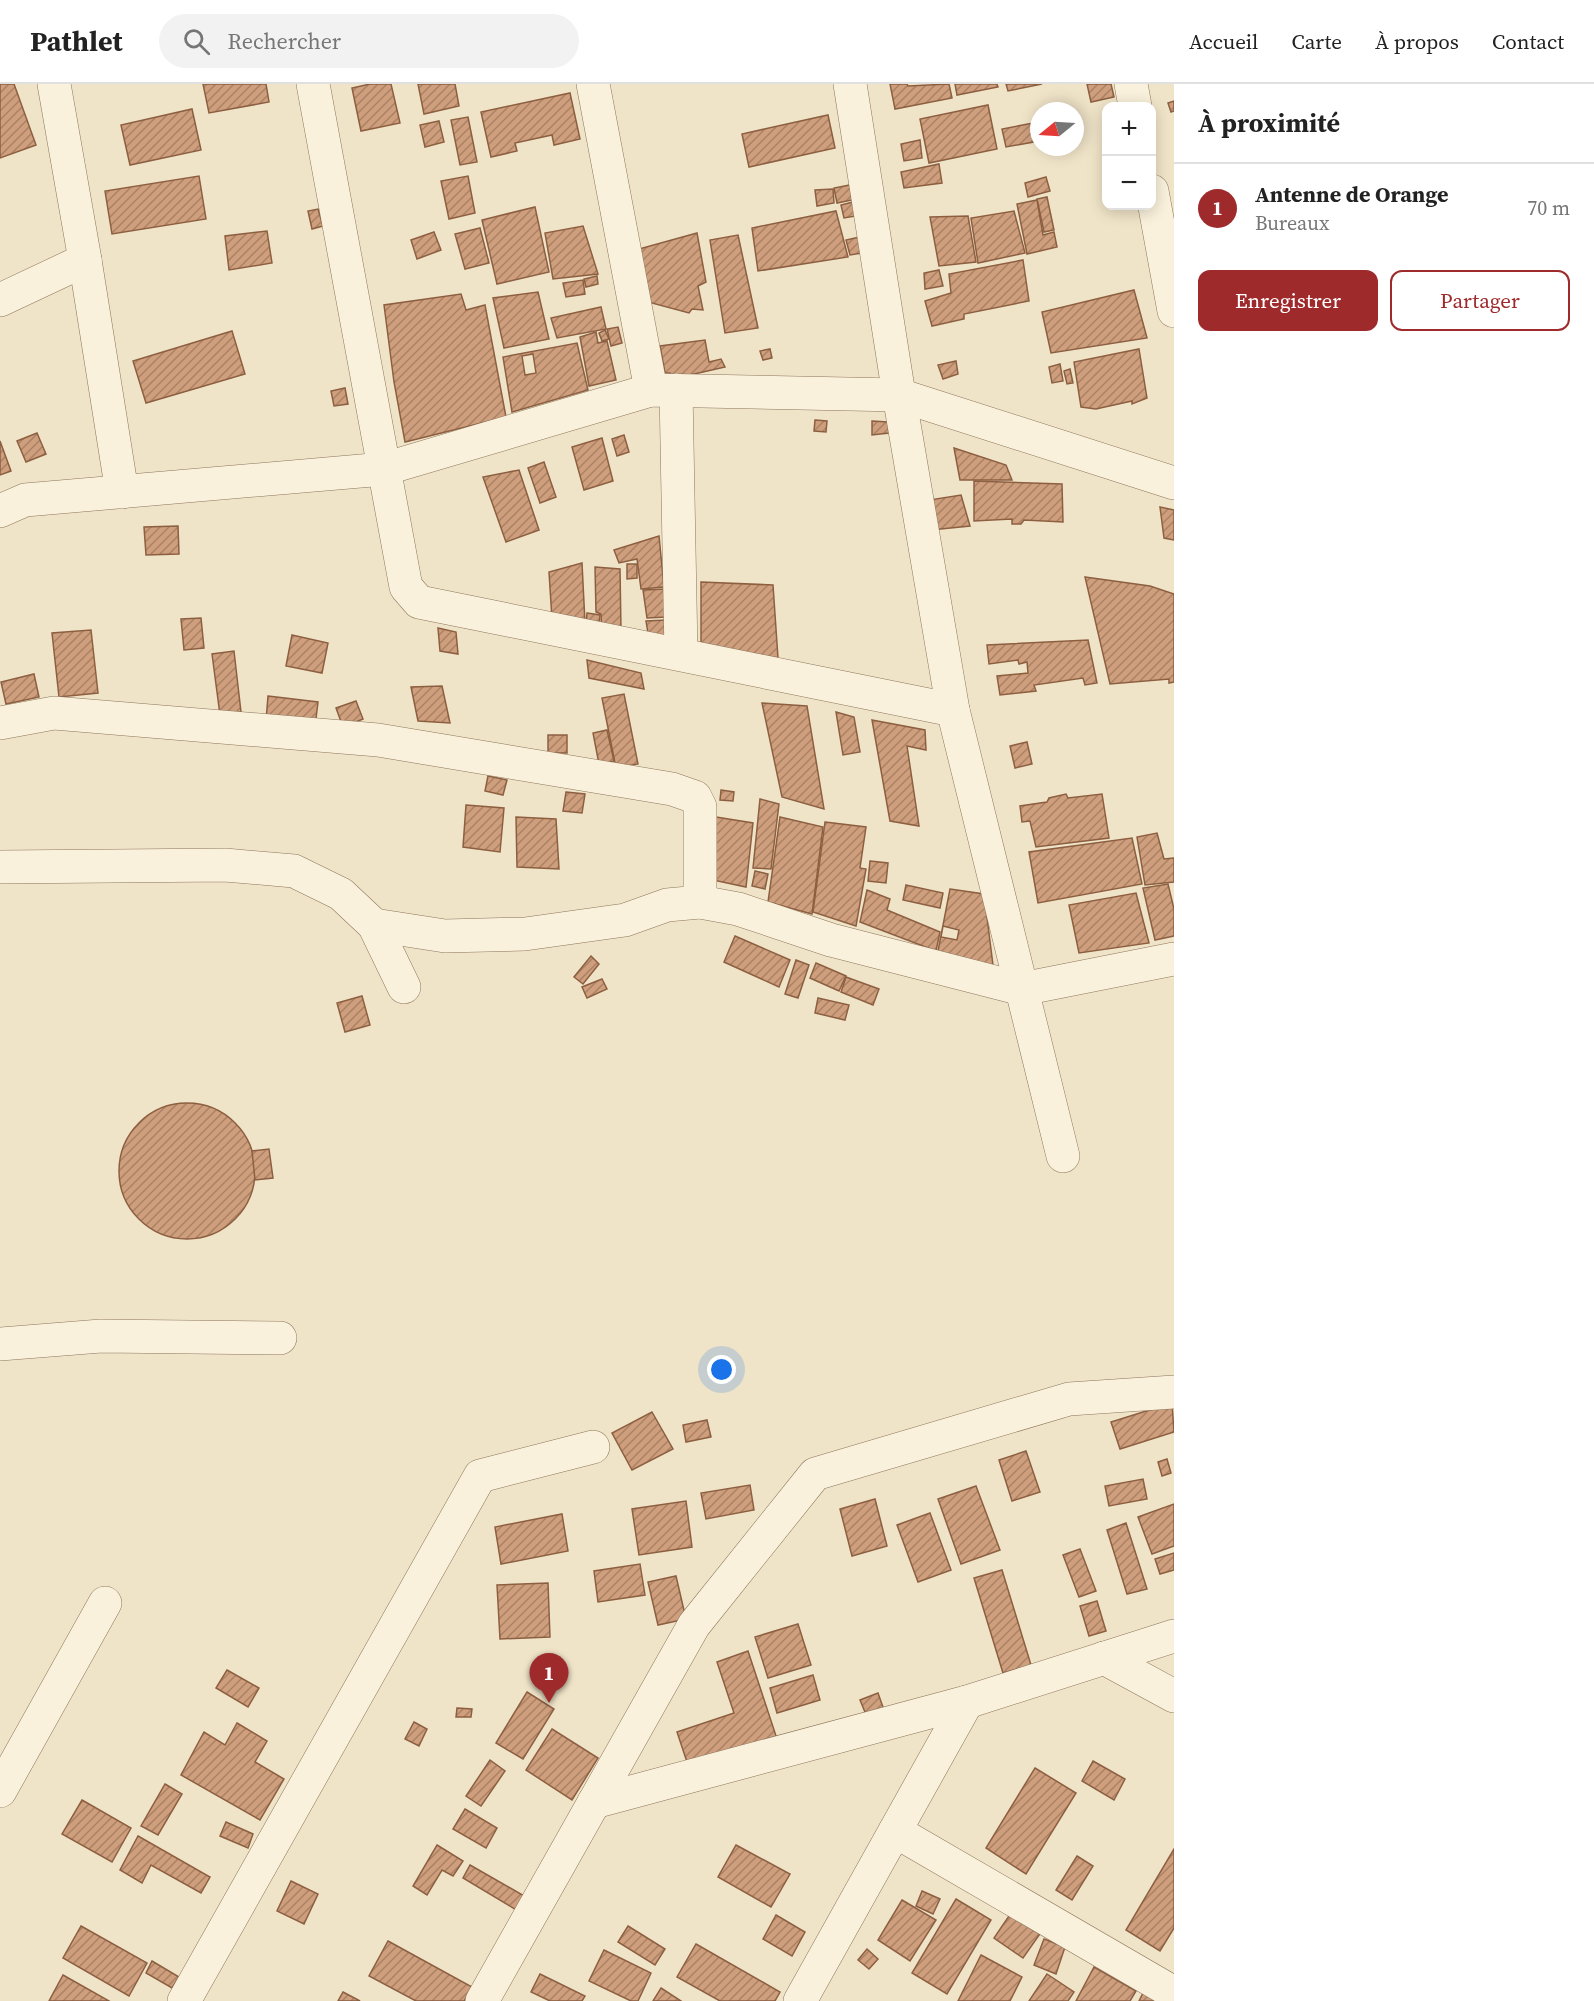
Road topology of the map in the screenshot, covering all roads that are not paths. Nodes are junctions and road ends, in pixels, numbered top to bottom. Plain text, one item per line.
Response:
1 (54, 84) edge
2 (313, 84) edge
3 (593, 84) edge
4 (850, 84) edge
5 (1131, 84) edge
6 (1135, 102) edge
7 (1156, 210) edge
8 (86, 260) junction
9 (0, 300) edge
10 (1174, 310) edge
11 (664, 390) junction
12 (898, 395) junction
13 (384, 469) junction
14 (1174, 483) edge
15 (122, 492) junction
16 (0, 511) edge
17 (681, 653) junction
18 (953, 710) junction
19 (0, 723) edge
20 (0, 867) edge
21 (700, 902) junction
22 (374, 925) junction
23 (1174, 959) edge
24 (404, 987) dead end
25 (1022, 990) junction
26 (1063, 1156) dead end
27 (280, 1338) dead end
28 (0, 1344) edge
29 (1174, 1392) edge
30 (593, 1447) dead end
31 (105, 1603) dead end
32 (1174, 1636) edge
33 (1104, 1658) junction
34 (1174, 1696) edge
35 (967, 1702) junction
36 (14, 1738) edge
37 (0, 1791) edge
38 (594, 1802) junction
39 (895, 1831) junction
40 (1174, 1993) edge
41 (184, 2001) edge
42 (482, 2001) edge
43 (800, 2001) edge

1 - 8 street
2 - 13 street
3 - 11 street
4 - 12 street
5 - 6 street
7 - 10 street
8 - 9 street
8 - 15 street
11 - 12 street
11 - 13 street
11 - 17 street
12 - 14 street
12 - 18 street
13 - 15 street
13 - 17 street
15 - 16 street
17 - 18 street
18 - 25 street
19 - 21 street
20 - 22 street
21 - 22 street
21 - 25 street
22 - 24 street
23 - 25 street
25 - 26 street
27 - 28 street
29 - 38 street
30 - 41 street
31 - 36 street
32 - 33 street
33 - 34 street
33 - 35 street
35 - 38 street
35 - 39 street
36 - 37 street
38 - 42 street
39 - 40 street
39 - 43 street

